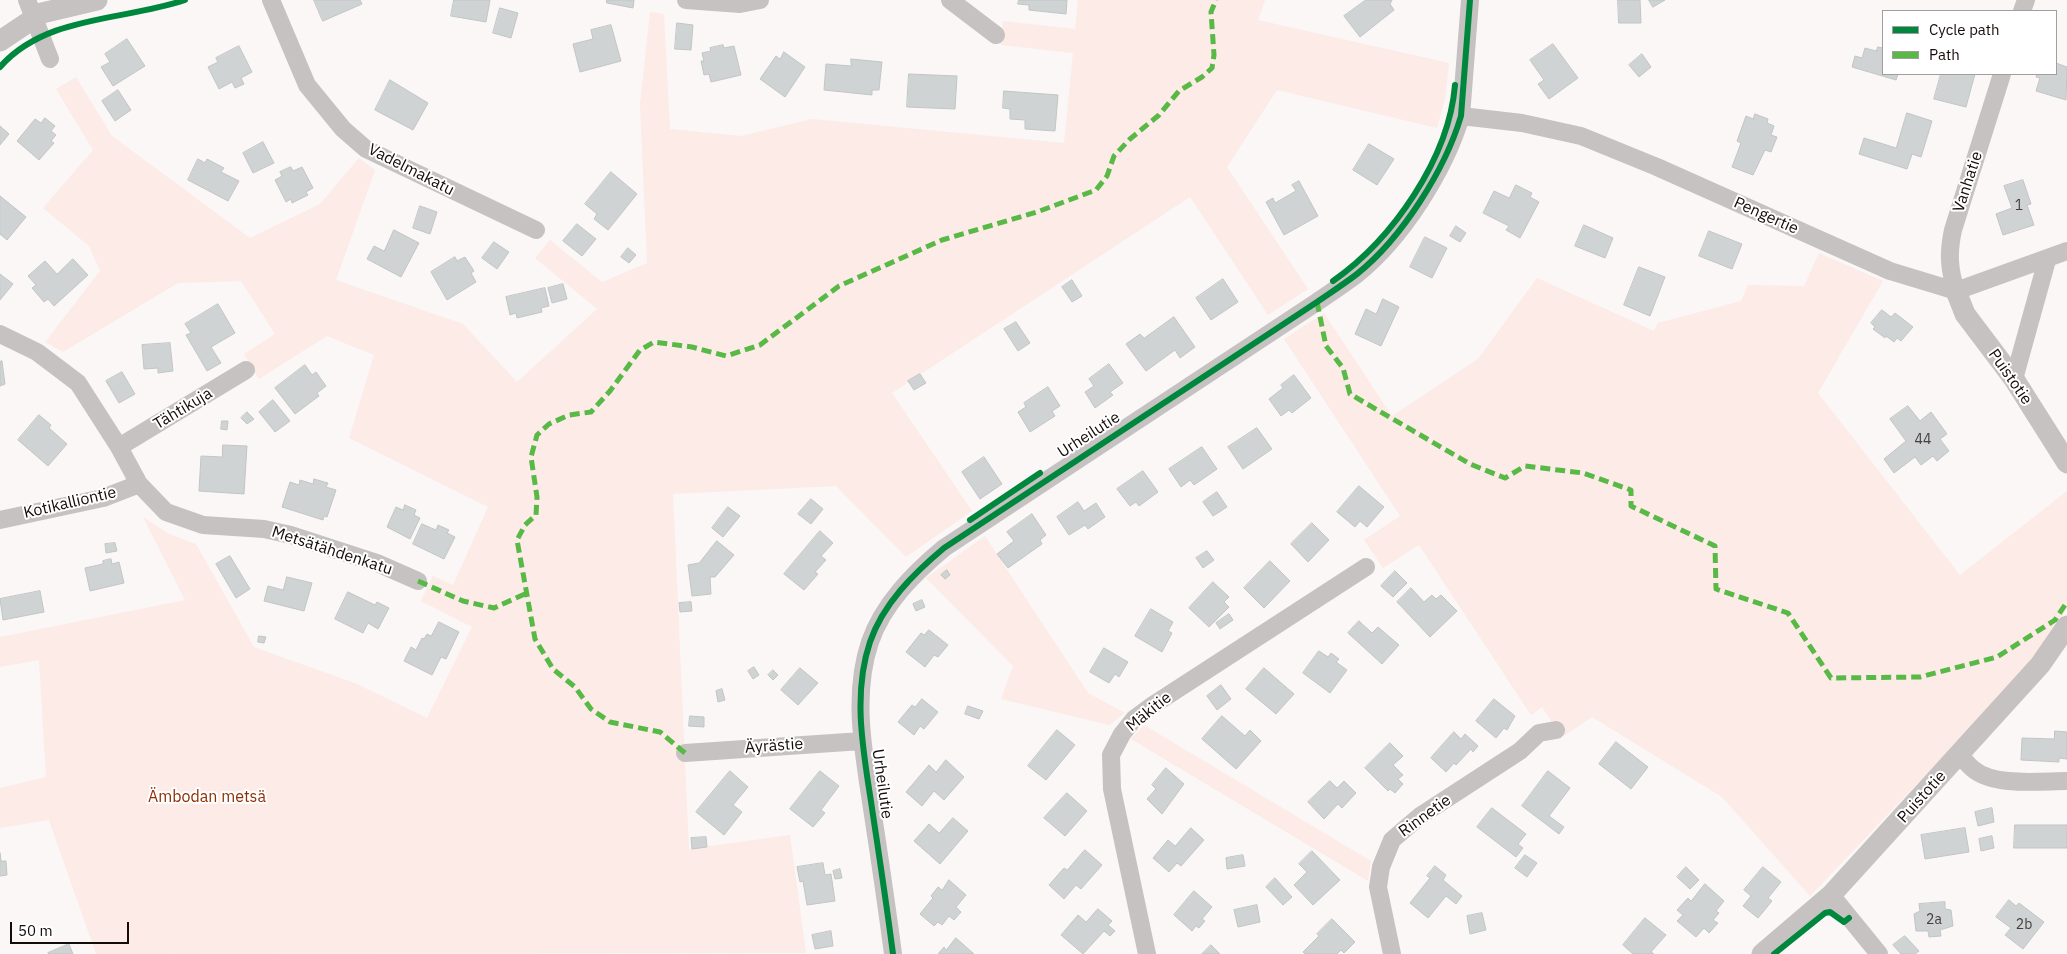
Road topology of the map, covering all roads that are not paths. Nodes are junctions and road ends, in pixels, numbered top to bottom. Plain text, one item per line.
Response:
1 (97, 0) edge
2 (271, 0) edge
3 (686, 0) edge
4 (760, 0) edge
5 (950, 0) edge
6 (1470, 0) edge
7 (30, 9) edge
8 (996, 35) dead end
9 (0, 41) edge
10 (50, 59) dead end
11 (2002, 75) edge
12 (1461, 116) junction
13 (536, 230) dead end
14 (2067, 251) edge
15 (2047, 260) junction
16 (1956, 291) junction
17 (0, 334) edge
18 (246, 370) dead end
19 (2014, 379) junction
20 (119, 447) junction
21 (2067, 463) edge
22 (139, 484) junction
23 (0, 520) edge
24 (1366, 567) dead end
25 (418, 581) dead end
26 (2067, 626) edge
27 (1556, 730) dead end
28 (862, 741) junction
29 (685, 753) dead end
30 (1960, 755) junction
31 (2067, 781) edge
32 (1832, 894) junction
33 (893, 954) edge
34 (1147, 954) edge
35 (1392, 954) edge
36 (1762, 954) edge
37 (1879, 954) edge

1 - 7 street
2 - 13 street, Vadelmakatu
3 - 4 street
5 - 8 street
6 - 12 street, Urheilutie
7 - 9 street
7 - 10 street
11 - 16 street, Vanhatie
12 - 16 street, Pengertie
12 - 28 street, Urheilutie
14 - 15 street
15 - 16 street
15 - 19 street
16 - 19 street, Puistotie
17 - 20 street, Metsätähdenkatu
18 - 20 street, Tähtikuja
19 - 21 street, Puistotie
20 - 22 street, Metsätähdenkatu
22 - 23 street, Kotikalliontie
22 - 25 street, Metsätähdenkatu
24 - 34 street, Mäkitie
26 - 30 street, Puistotie
27 - 35 street, Rinnetie
28 - 29 street, Äyrästie
28 - 33 street, Urheilutie
30 - 31 street
30 - 32 street, Puistotie
32 - 36 street, Puistotie
32 - 37 street

